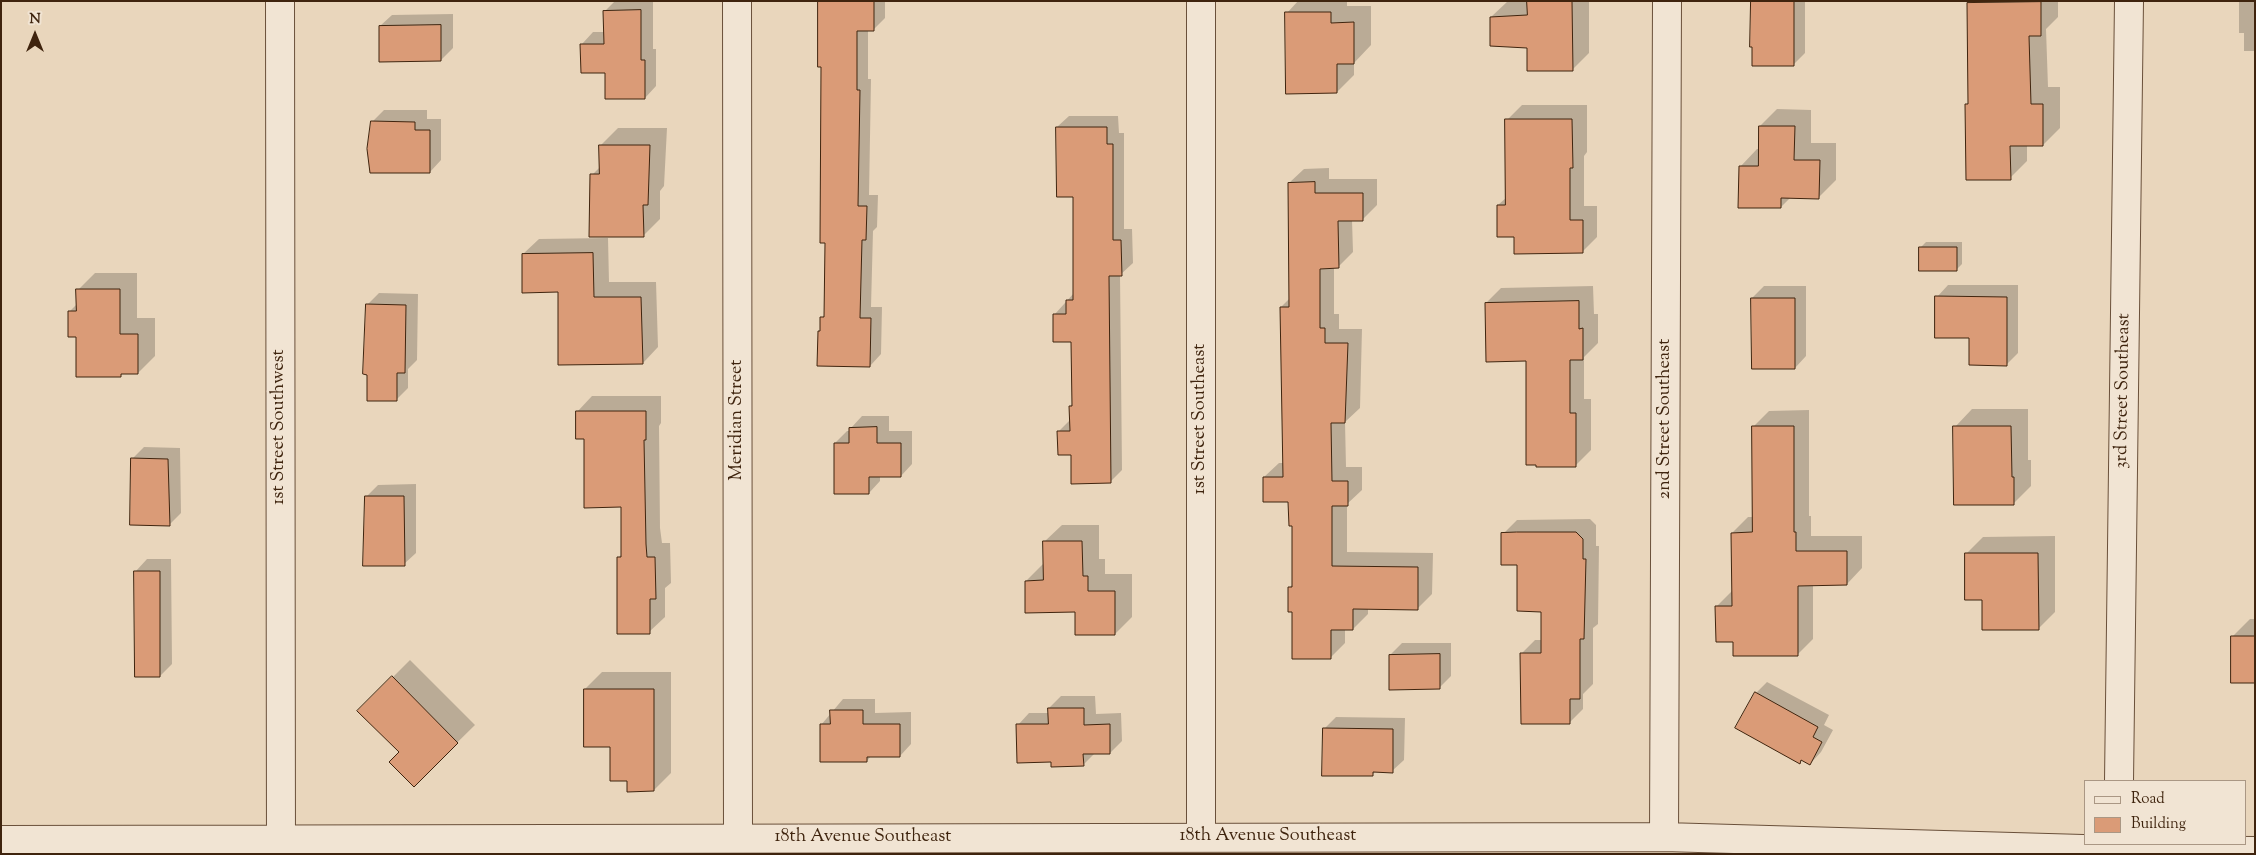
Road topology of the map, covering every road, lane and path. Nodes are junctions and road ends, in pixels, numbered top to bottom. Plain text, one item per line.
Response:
1 (280, 1) edge
2 (737, 1) edge
3 (1201, 1) edge
4 (1667, 1) edge
5 (2129, 1) edge
6 (2119, 780) edge
7 (1664, 836) junction
8 (1202, 837) junction
9 (738, 838) junction
10 (1, 840) edge
11 (280, 846) edge
12 (2118, 849) edge
13 (2255, 852) edge

1 - 11 street, 1st Street Southwest
2 - 9 street, Meridian Street
3 - 8 street, 1st Street Southeast
4 - 7 street, 2nd Street Southeast
5 - 6 street, 3rd Street Southeast
7 - 8 street, 18th Avenue Southeast
7 - 12 street, 18th Avenue Southeast
8 - 9 street, 18th Avenue Southeast
9 - 11 street, 18th Avenue Southeast
10 - 11 street, 18th Avenue Southeast
12 - 13 street, 18th Avenue Southeast

